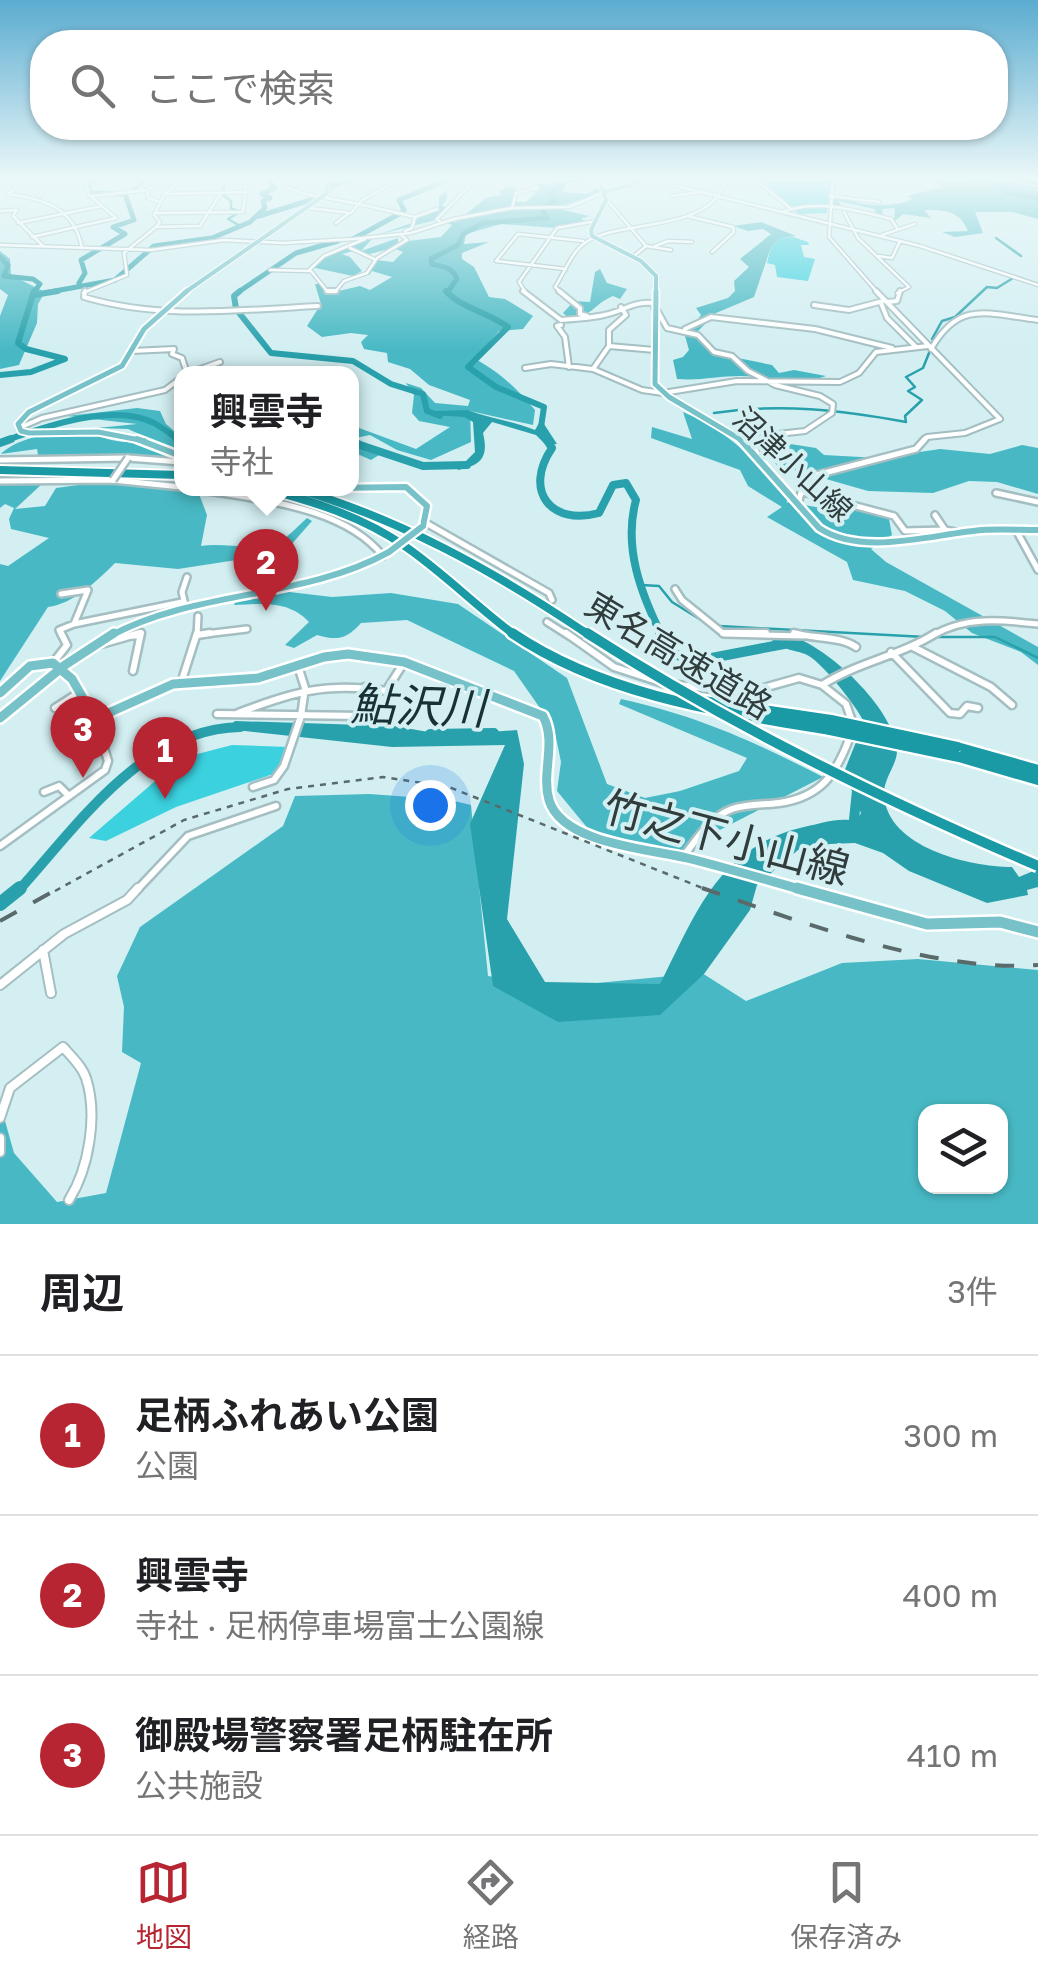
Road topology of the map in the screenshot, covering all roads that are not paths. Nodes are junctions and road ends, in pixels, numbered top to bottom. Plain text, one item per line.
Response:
1 (36, 236) edge
2 (78, 236) edge
3 (145, 236) edge
4 (264, 236) edge
5 (383, 236) edge
6 (404, 236) edge
7 (516, 236) edge
8 (535, 236) edge
9 (594, 236) edge
10 (608, 236) edge
11 (636, 236) edge
12 (729, 236) edge
13 (829, 236) edge
14 (860, 236) edge
15 (880, 236) edge
16 (32, 237) joint
17 (365, 238) junction
18 (550, 238) junction
19 (596, 240) junction
20 (900, 241) junction
21 (255, 242) junction
22 (586, 242) junction
23 (692, 242) dead end
24 (0, 246) edge
25 (646, 246) junction
26 (655, 246) junction
27 (350, 248) junction
28 (82, 249) junction
29 (56, 250) junction
30 (128, 250) junction
31 (672, 250) dead end
32 (712, 252) dead end
33 (878, 256) junction
34 (633, 257) junction
35 (892, 258) junction
36 (376, 260) junction
37 (531, 265) junction
38 (887, 267) junction
39 (566, 269) junction
40 (270, 270) dead end
41 (308, 271) junction
42 (1038, 285) edge
43 (882, 301) junction
44 (814, 305) dead end
45 (318, 306) dead end
46 (621, 308) junction
47 (162, 310) junction
48 (657, 313) junction
49 (592, 316) junction
50 (1038, 320) edge
51 (564, 323) junction
52 (677, 329) junction
53 (609, 346) junction
54 (916, 347) junction
55 (892, 348) junction
56 (929, 348) junction
57 (655, 350) junction
58 (132, 352) junction
59 (220, 362) dead end
60 (182, 366) edge
61 (210, 366) edge
62 (525, 368) dead end
63 (569, 368) junction
64 (593, 369) junction
65 (767, 380) junction
66 (174, 384) edge
67 (663, 393) junction
68 (20, 429) junction
69 (128, 458) junction
70 (759, 460) junction
71 (174, 461) edge
72 (0, 465) edge
73 (174, 465) edge
74 (174, 466) edge
75 (113, 480) junction
76 (0, 481) edge
77 (174, 486) edge
78 (359, 486) edge
79 (802, 492) junction
80 (996, 493) dead end
81 (233, 496) edge
82 (289, 496) edge
83 (321, 496) edge
84 (1038, 502) edge
85 (798, 504) junction
86 (935, 515) dead end
87 (424, 524) junction
88 (945, 530) junction
89 (1016, 530) junction
90 (1038, 530) edge
91 (955, 532) junction
92 (386, 554) junction
93 (1035, 554) edge
94 (1038, 570) edge
95 (187, 577) dead end
96 (675, 589) dead end
97 (61, 594) dead end
98 (552, 600) dead end
99 (183, 604) junction
100 (550, 612) dead end
101 (198, 616) dead end
102 (74, 624) junction
103 (1038, 624) edge
104 (247, 629) dead end
105 (197, 635) junction
106 (99, 643) junction
107 (856, 647) dead end
108 (913, 647) junction
109 (891, 652) junction
110 (404, 662) junction
111 (56, 665) junction
112 (298, 666) junction
113 (133, 672) dead end
114 (181, 683) junction
115 (822, 686) junction
116 (366, 687) junction
117 (305, 688) junction
118 (80, 692) junction
119 (0, 693) edge
120 (1012, 705) dead end
121 (54, 708) dead end
122 (978, 708) dead end
123 (238, 712) junction
124 (217, 714) dead end
125 (93, 715) junction
126 (300, 717) junction
127 (0, 718) edge
128 (62, 733) dead end
129 (958, 752) junction
130 (1038, 770) edge
131 (1038, 780) edge
132 (254, 787) dead end
133 (44, 792) dead end
134 (68, 795) junction
135 (276, 806) dead end
136 (0, 846) edge
137 (684, 857) junction
138 (1038, 866) edge
139 (1038, 932) edge
140 (44, 950) junction
141 (0, 985) edge
142 (50, 993) dead end
143 (0, 1118) edge
144 (0, 1138) edge
145 (0, 1152) edge
146 (68, 1200) dead end

1 - 16 street
2 - 28 street
3 - 30 street
4 - 21 main road
5 - 17 street
6 - 36 street
7 - 37 street
8 - 18 street
9 - 19 main road
10 - 19 street
11 - 25 street
12 - 32 street
13 - 43 street
14 - 33 street
15 - 20 street
16 - 29 street
17 - 21 street
17 - 27 street
18 - 22 street
18 - 37 street
19 - 22 street
19 - 34 main road
20 - 35 street
20 - 42 street
21 - 30 street
21 - 47 main road
22 - 39 street
23 - 26 street
24 - 29 street
25 - 26 street
25 - 34 street
26 - 31 street
27 - 36 street
27 - 41 street
28 - 29 street
28 - 30 street
30 - 47 street
33 - 35 street
33 - 38 street
34 - 48 main road
35 - 38 street
36 - 41 street
37 - 39 street
37 - 51 street
38 - 43 street
39 - 49 street
40 - 41 street
43 - 44 street
43 - 54 street
43 - 56 street
45 - 47 street
46 - 48 street
46 - 49 street
46 - 53 street
47 - 58 main road
48 - 52 street
48 - 57 main road
49 - 51 street
50 - 56 street
51 - 63 street
52 - 55 street
52 - 65 street
53 - 57 street
53 - 64 street
54 - 55 street
54 - 56 street
55 - 65 street
56 - 79 street
57 - 67 main road
58 - 60 street
58 - 68 main road
59 - 61 street
62 - 63 street
63 - 64 street
64 - 67 street
65 - 67 street
65 - 70 street
66 - 68 street
67 - 70 main road, 沼津小山線
68 - 71 main road
69 - 72 street
69 - 73 street
69 - 75 street, bridge
70 - 85 main road, 沼津小山線
72 - 74 highway
75 - 76 street
75 - 77 street
78 - 87 main road
79 - 85 street
79 - 88 street
80 - 84 street
81 - 92 street
82 - 129 highway, 東名高速道路, bridge
83 - 138 highway, 東名高速道路, bridge
85 - 91 main road, 沼津小山線
86 - 88 street
87 - 92 main road, bridge
87 - 98 street
88 - 91 street
89 - 90 main road, 沼津小山線
89 - 91 main road, 沼津小山線
89 - 93 street
92 - 99 main road
93 - 94 street
95 - 99 street
96 - 107 street
97 - 102 street
99 - 102 street
99 - 106 main road
100 - 115 street
101 - 105 street
102 - 111 street
103 - 108 street
104 - 105 street
105 - 114 street
106 - 111 main road
106 - 113 street
108 - 109 street
108 - 120 street
109 - 115 street
109 - 122 street
110 - 112 main road, 竹之下小山線
110 - 116 street
110 - 137 main road, 竹之下小山線
111 - 118 main road
111 - 119 main road
111 - 127 main road
112 - 114 main road, 竹之下小山線
112 - 117 street
114 - 125 main road, 竹之下小山線
115 - 137 street
116 - 117 street
116 - 126 street
117 - 123 street
117 - 126 street
118 - 121 street
118 - 125 main road
123 - 124 street
123 - 126 street
125 - 128 street
125 - 134 street
126 - 132 street
129 - 130 highway
129 - 131 highway
133 - 134 street
134 - 136 street
135 - 140 street
137 - 139 main road, 竹之下小山線
140 - 141 street
140 - 142 street
143 - 146 street
144 - 145 street

